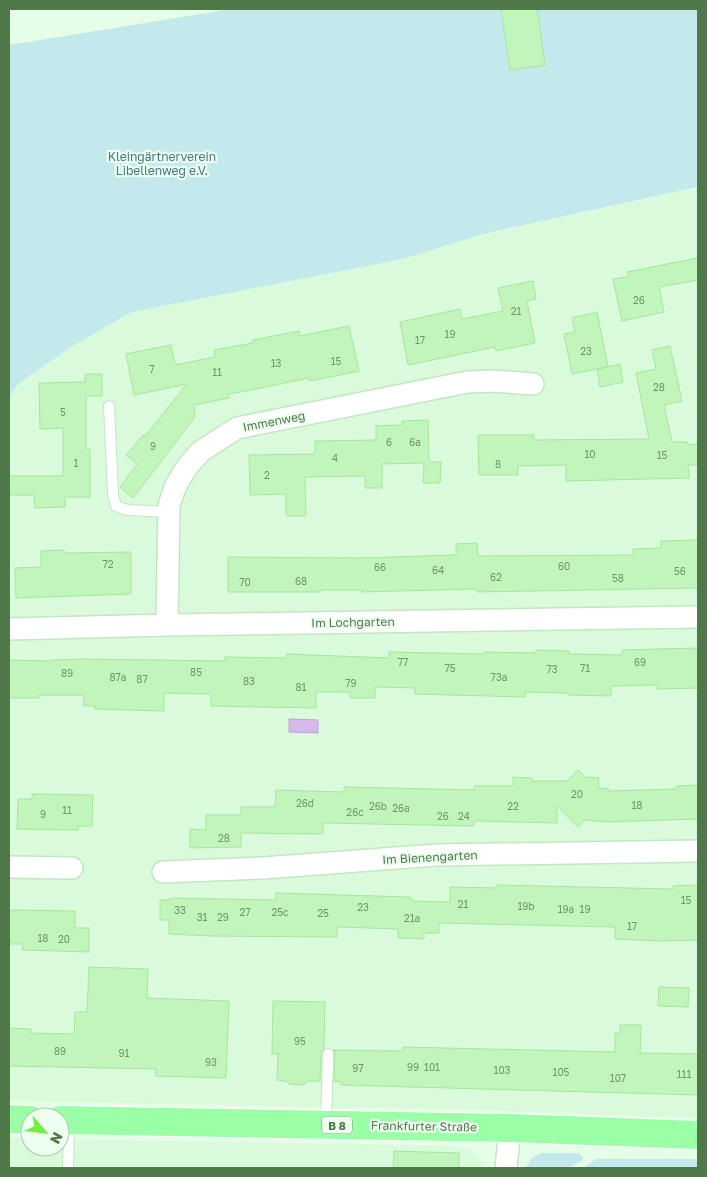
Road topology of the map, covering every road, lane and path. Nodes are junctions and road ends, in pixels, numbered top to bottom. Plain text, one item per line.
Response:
1 (533, 384) dead end
2 (109, 406) dead end
3 (169, 512) junction
4 (698, 617) edge
5 (167, 625) junction
6 (9, 629) edge
7 (698, 851) edge
8 (9, 867) edge
9 (72, 868) dead end
10 (163, 872) dead end
11 (328, 1054) dead end
12 (70, 1120) edge
13 (326, 1125) junction
14 (510, 1128) junction
15 (698, 1135) edge
16 (506, 1168) edge

1 - 3 street, Immenweg
2 - 3 lane
3 - 5 street, Immenweg
4 - 5 street, Im Lochgarten
5 - 6 street, Im Lochgarten
7 - 10 street, Im Bienengarten
8 - 9 street
11 - 13 lane
12 - 13 main road, Frankfurter Straße / B 8
13 - 14 main road, Frankfurter Straße / B 8
14 - 15 main road, Frankfurter Straße / B 8
14 - 16 street

